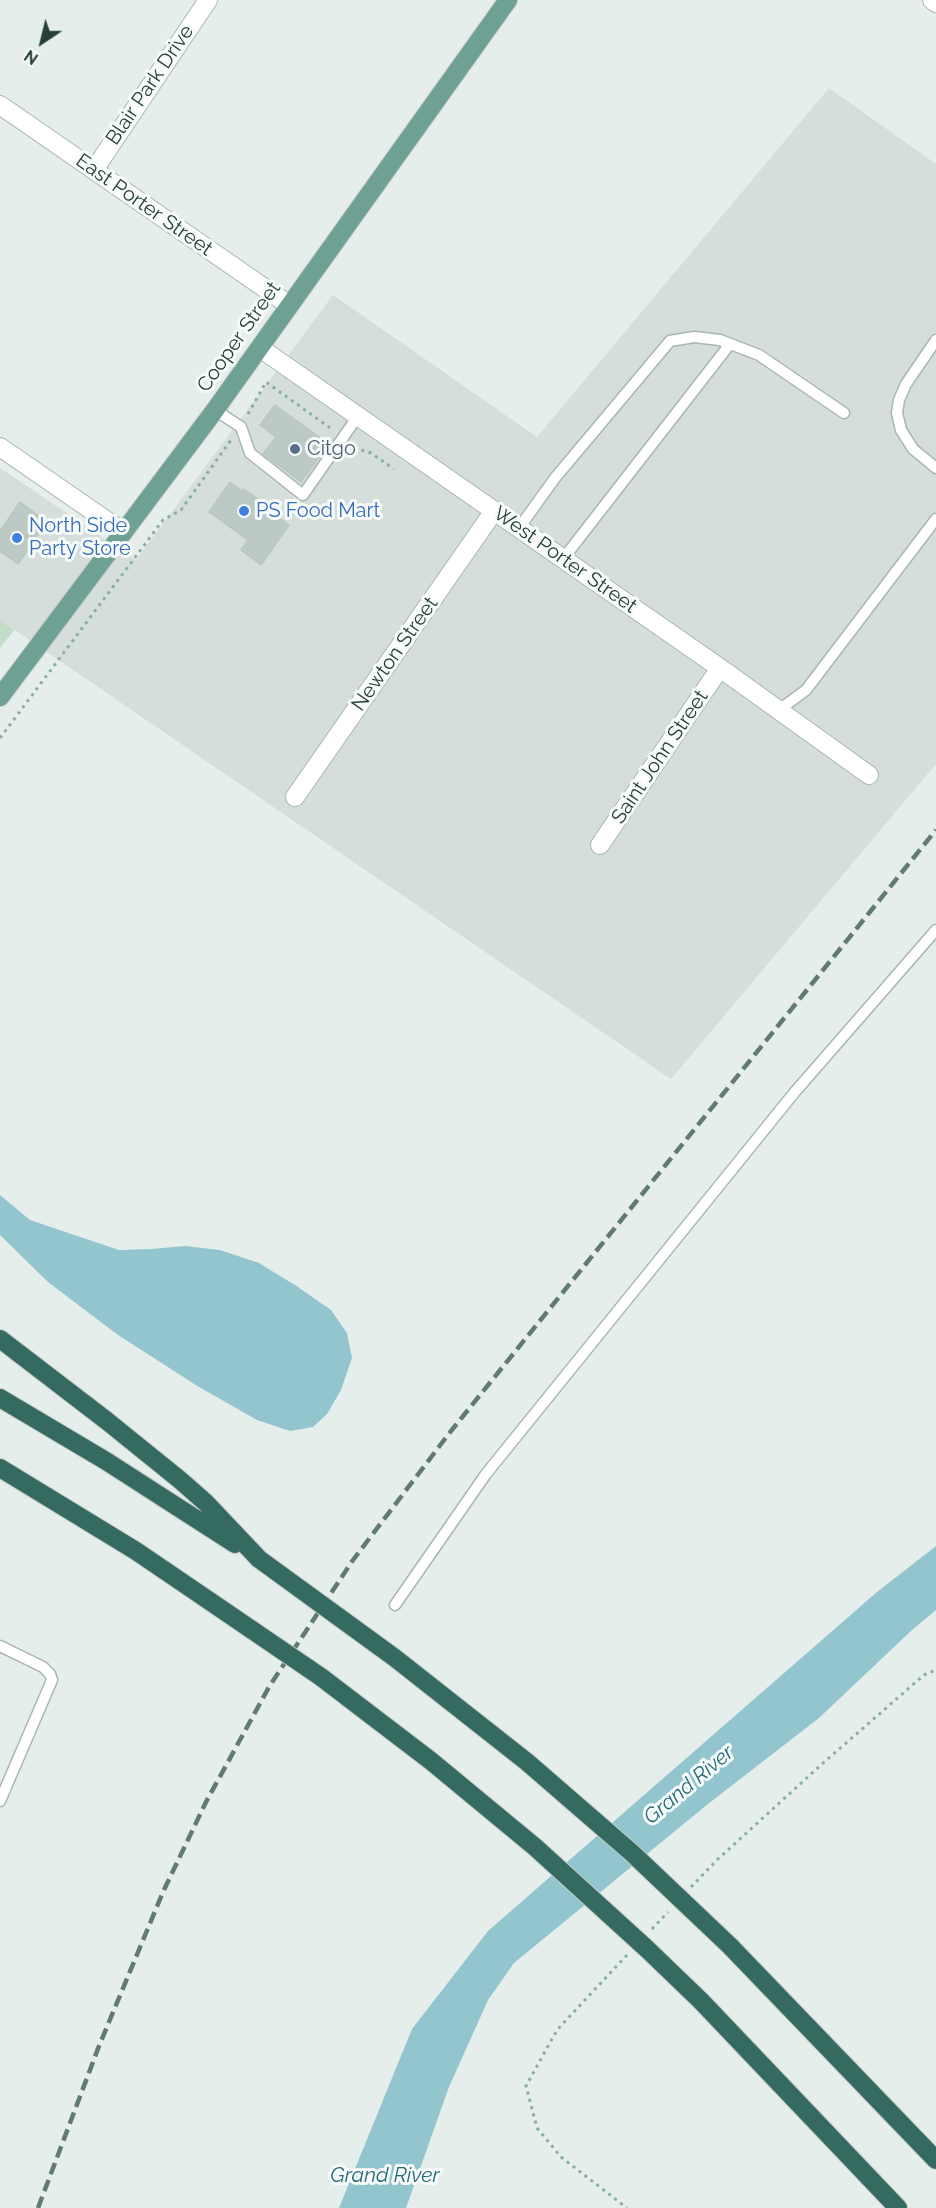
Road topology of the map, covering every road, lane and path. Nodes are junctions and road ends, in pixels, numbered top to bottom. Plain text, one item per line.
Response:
1 (208, 0) edge
2 (508, 0) edge
3 (932, 0) edge
4 (936, 3) edge
5 (0, 105) edge
6 (94, 170) junction
7 (289, 305) junction
8 (936, 339) edge
9 (730, 344) junction
10 (260, 348) junction
11 (215, 410) junction
12 (844, 413) dead end
13 (358, 416) junction
14 (240, 427) junction
15 (343, 437) junction
16 (0, 447) edge
17 (936, 468) edge
18 (394, 469) dead end
19 (494, 511) junction
20 (936, 519) edge
21 (519, 528) junction
22 (123, 532) junction
23 (563, 559) junction
24 (720, 668) junction
25 (0, 697) edge
26 (779, 710) junction
27 (0, 738) edge
28 (869, 775) dead end
29 (295, 796) dead end
30 (600, 845) dead end
31 (936, 930) edge
32 (0, 1339) edge
33 (0, 1398) edge
34 (0, 1468) edge
35 (259, 1559) junction
36 (395, 1605) dead end
37 (0, 1646) edge
38 (0, 1801) edge
39 (936, 2160) edge
40 (898, 2208) edge

1 - 6 street, Blair Park Drive
2 - 7 main road, Cooper Street
3 - 4 street
5 - 6 street, East Porter Street
6 - 7 street, East Porter Street
7 - 10 main road, Cooper Street
8 - 17 lane
9 - 12 lane
9 - 21 lane
9 - 23 lane
10 - 11 main road, Cooper Street
10 - 13 street, West Porter Street
11 - 14 lane
11 - 22 main road, Cooper Street
13 - 15 lane
13 - 19 street, West Porter Street
14 - 15 path
14 - 15 lane
14 - 27 path
15 - 18 path
16 - 22 street
19 - 21 street, West Porter Street
19 - 29 street, Newton Street
20 - 26 lane
21 - 23 street, West Porter Street
22 - 25 main road, Cooper Street
23 - 24 street, West Porter Street
24 - 26 street, West Porter Street
24 - 30 street, Saint John Street
26 - 28 street, West Porter Street
31 - 36 lane
32 - 35 highway
33 - 35 highway
34 - 40 highway, bridge
35 - 39 highway, bridge
37 - 38 lane

